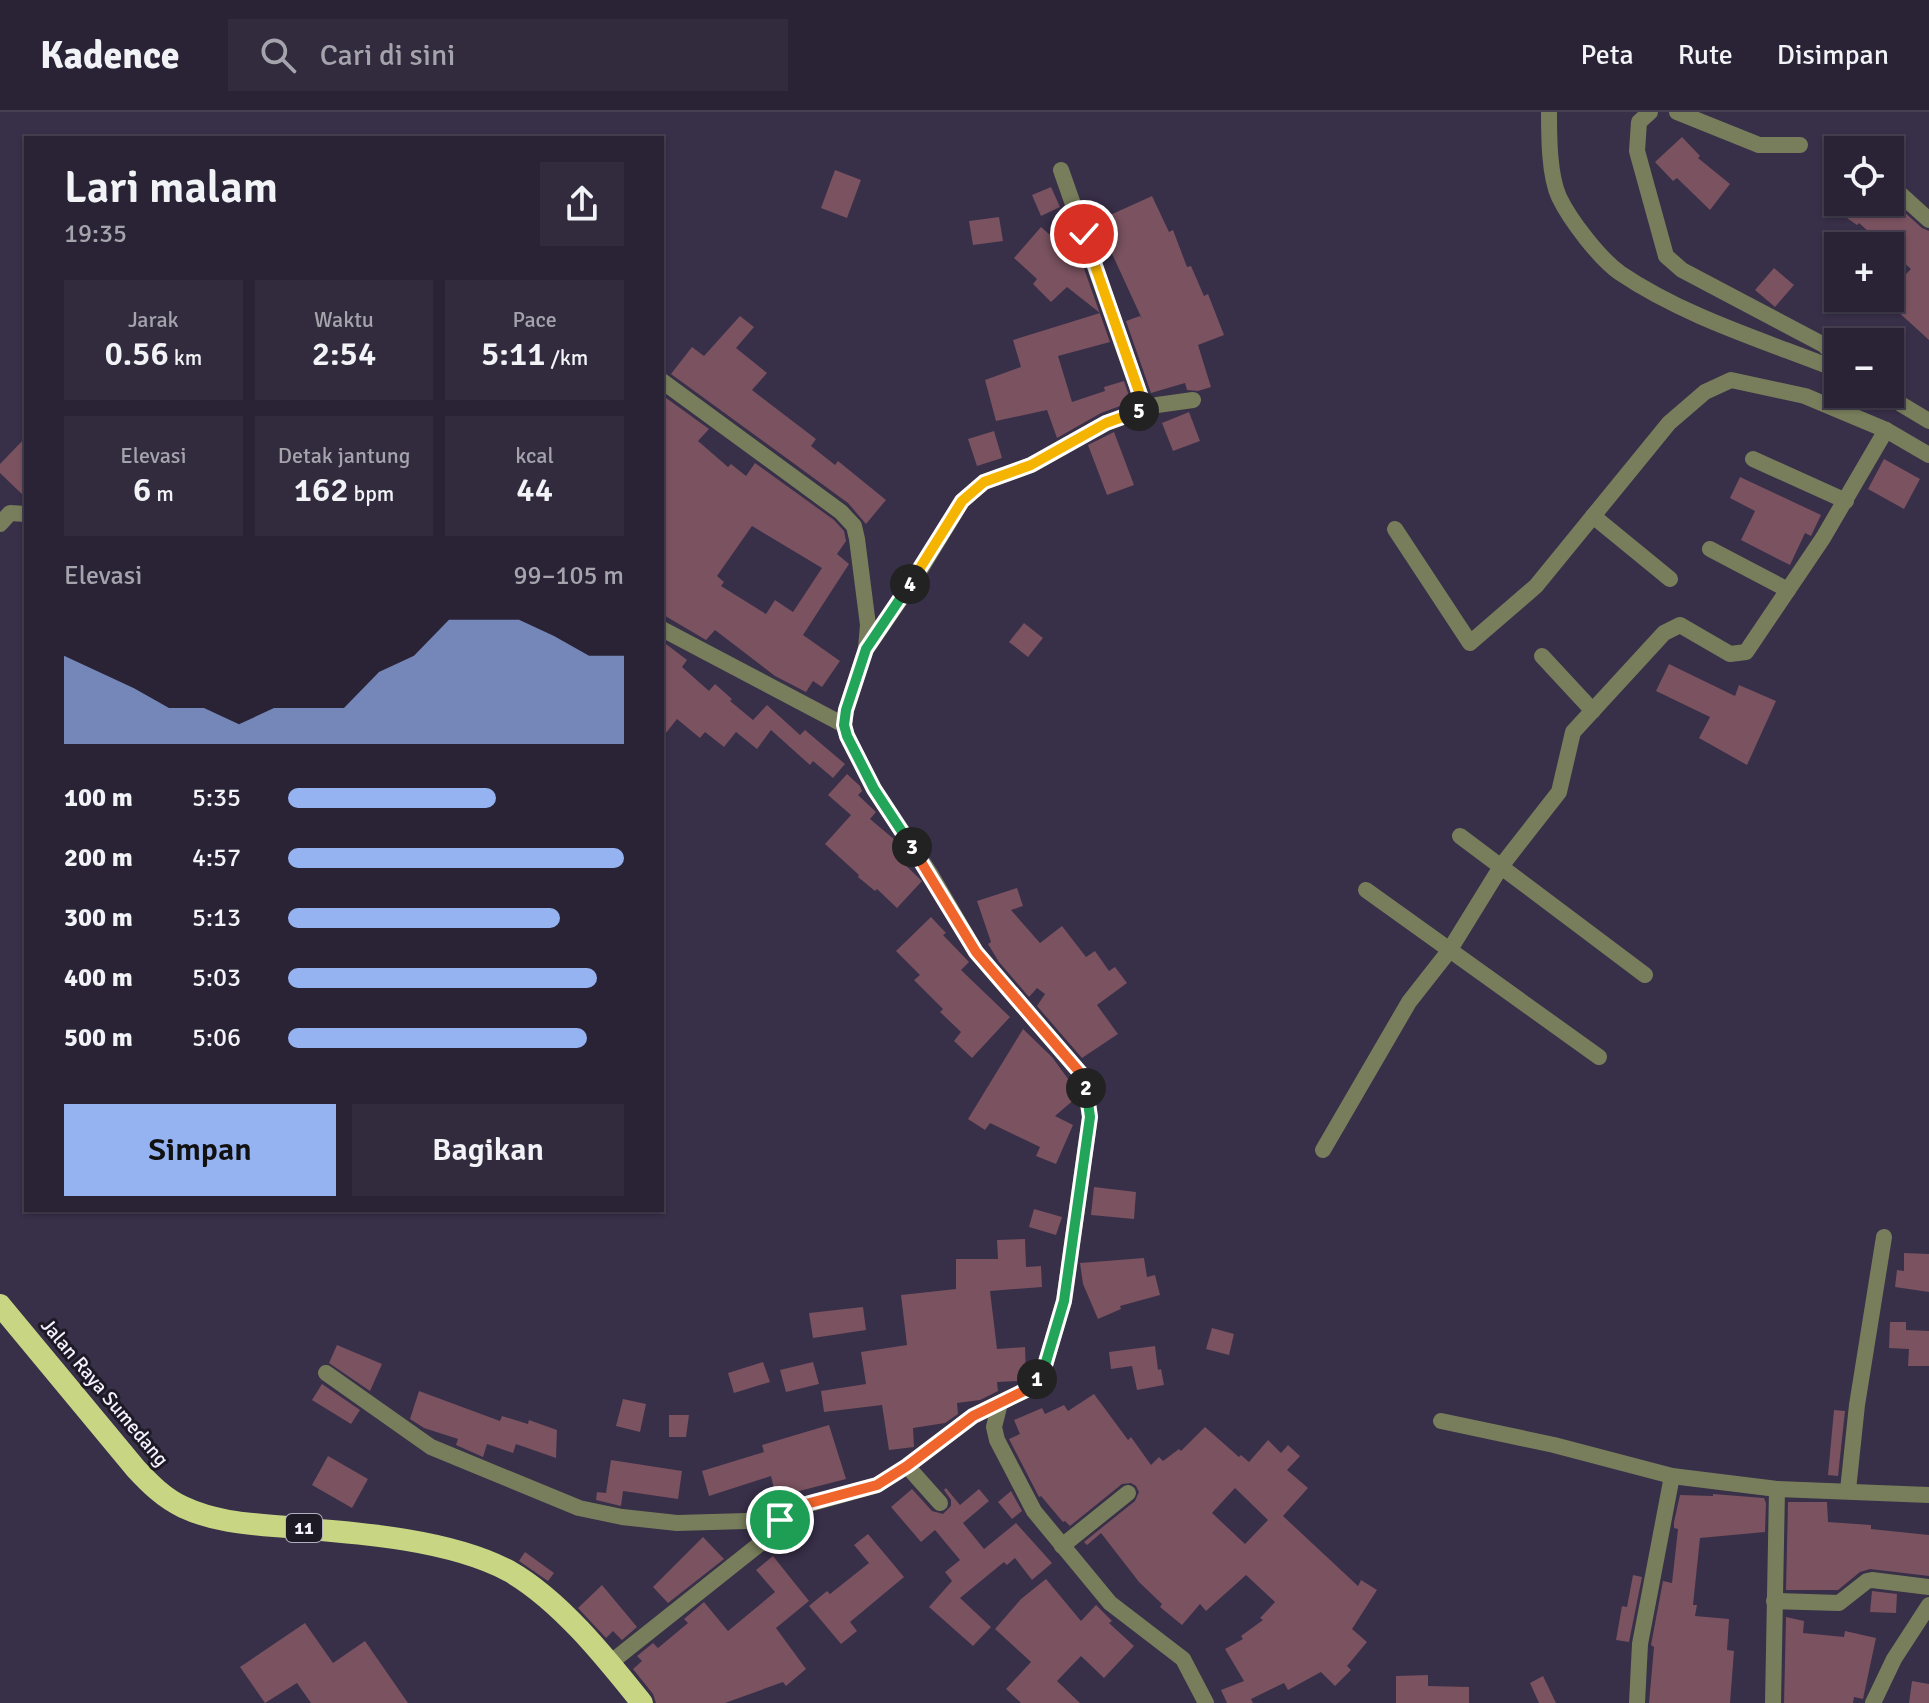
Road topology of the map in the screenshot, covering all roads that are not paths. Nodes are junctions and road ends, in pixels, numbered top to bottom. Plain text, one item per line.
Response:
1 (1549, 112) edge
2 (1650, 112) edge
3 (1677, 112) edge
4 (1800, 145) dead end
5 (1061, 170) dead end
6 (1904, 197) edge
7 (1929, 220) edge
8 (1824, 345) edge
9 (1824, 364) edge
10 (664, 382) edge
11 (1193, 400) dead end
12 (1904, 406) edge
13 (1145, 409) junction
14 (1929, 421) edge
15 (1886, 430) junction
16 (1929, 455) edge
17 (1753, 459) dead end
18 (1846, 501) junction
19 (24, 514) edge
20 (1593, 516) junction
21 (0, 524) edge
22 (1395, 529) dead end
23 (1710, 549) dead end
24 (1670, 579) dead end
25 (1788, 590) junction
26 (664, 630) edge
27 (866, 649) junction
28 (1542, 656) dead end
29 (1593, 711) junction
30 (844, 725) junction
31 (1460, 836) dead end
32 (1502, 865) junction
33 (1366, 890) dead end
34 (1449, 951) junction
35 (1645, 975) dead end
36 (1599, 1057) dead end
37 (1323, 1150) dead end
38 (1884, 1237) dead end
39 (0, 1305) edge
40 (326, 1373) dead end
41 (1000, 1403) junction
42 (1441, 1421) dead end
43 (907, 1466) junction
44 (1672, 1476) junction
45 (1777, 1489) junction
46 (1848, 1490) junction
47 (1128, 1493) dead end
48 (1929, 1495) edge
49 (940, 1503) dead end
50 (780, 1520) junction
51 (1062, 1546) junction
52 (1929, 1587) edge
53 (1774, 1601) junction
54 (1929, 1605) edge
55 (610, 1663) junction
56 (642, 1703) edge
57 (1206, 1703) edge
58 (1637, 1703) edge
59 (1773, 1703) edge
60 (1873, 1703) edge

1 - 9 street
2 - 8 street
3 - 4 street
5 - 13 street
6 - 7 street
10 - 27 street
11 - 13 street
12 - 14 street
13 - 27 street
15 - 16 street
15 - 18 street
15 - 20 street
17 - 18 street
18 - 25 street
19 - 21 street
20 - 22 street
20 - 24 street
23 - 25 street
25 - 29 street
26 - 30 street
27 - 30 street
28 - 29 street
29 - 32 street
30 - 41 street
31 - 32 street
32 - 34 street
32 - 35 street
33 - 34 street
34 - 36 street
34 - 37 street
38 - 46 street
39 - 55 highway, Jalan Raya Sumedang / 11
40 - 50 street
41 - 43 street
41 - 51 street
42 - 44 street
43 - 49 street
43 - 50 street
44 - 45 street
44 - 58 street
45 - 46 street
45 - 53 street
46 - 48 street
47 - 51 street
50 - 55 street
51 - 57 street
52 - 53 street
53 - 59 street
54 - 60 street
55 - 56 highway, Jalan Raya Sumedang / 11

